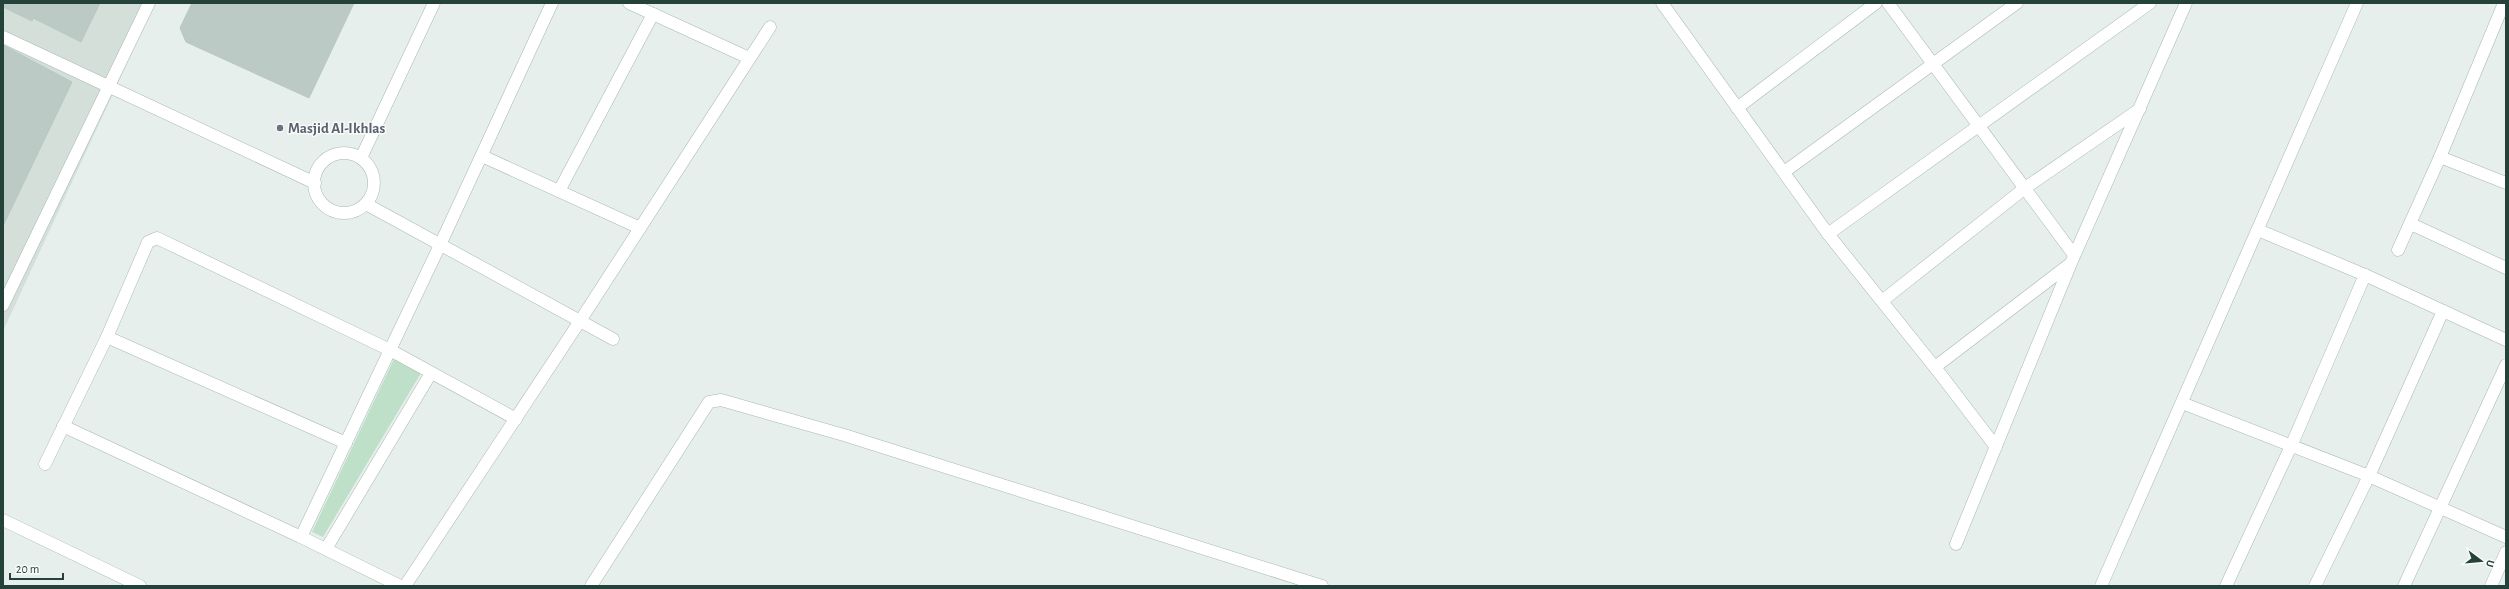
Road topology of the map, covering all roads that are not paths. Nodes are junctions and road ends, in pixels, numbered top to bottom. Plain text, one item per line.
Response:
1 (149, 3) edge
2 (434, 3) edge
3 (552, 3) edge
4 (629, 3) edge
5 (1662, 3) edge
6 (1876, 3) edge
7 (1888, 3) edge
8 (2017, 3) edge
9 (2150, 3) edge
10 (2186, 3) edge
11 (2357, 3) edge
12 (2504, 3) edge
13 (653, 14) junction
14 (770, 26) dead end
15 (3, 37) edge
16 (749, 58) junction
17 (1933, 63) junction
18 (109, 85) junction
19 (1737, 108) junction
20 (2141, 108) junction
21 (1979, 126) junction
22 (482, 156) junction
23 (2440, 157) junction
24 (361, 158) junction
25 (1784, 172) junction
26 (315, 183) junction
27 (2506, 183) edge
28 (2025, 188) junction
29 (559, 191) junction
30 (366, 204) junction
31 (2411, 224) junction
32 (640, 228) junction
33 (2258, 230) junction
34 (1828, 234) junction
35 (440, 245) junction
36 (2398, 250) dead end
37 (2073, 259) junction
38 (2506, 268) edge
39 (2365, 275) junction
40 (4, 300) edge
41 (1882, 301) junction
42 (2442, 311) junction
43 (580, 321) junction
44 (107, 337) junction
45 (613, 339) dead end
46 (2506, 340) edge
47 (390, 350) junction
48 (2506, 365) edge
49 (1936, 368) junction
50 (432, 373) junction
51 (2182, 403) junction
52 (516, 419) junction
53 (63, 426) junction
54 (346, 443) junction
55 (2292, 444) junction
56 (1996, 448) junction
57 (45, 464) dead end
58 (2369, 476) junction
59 (2439, 508) junction
60 (3, 520) edge
61 (301, 537) junction
62 (2506, 537) edge
63 (1956, 544) dead end
64 (326, 549) junction
65 (2506, 552) edge
66 (140, 586) edge
67 (400, 586) edge
68 (406, 586) edge
69 (591, 586) edge
70 (1322, 586) edge
71 (2101, 586) edge
72 (2226, 586) edge
73 (2315, 586) edge
74 (2404, 586) edge
75 (2491, 586) edge

1 - 18 street
2 - 24 street
3 - 22 street
4 - 13 street
5 - 19 street
6 - 19 street
7 - 17 street
8 - 17 street
9 - 21 street
10 - 20 street
11 - 33 street
12 - 23 street
13 - 16 street
13 - 29 street
14 - 16 street
15 - 18 street
16 - 32 street
17 - 21 street
17 - 25 street
18 - 26 street
18 - 40 street
19 - 25 street
20 - 28 street
20 - 37 street
21 - 28 street
21 - 34 street
22 - 29 street
22 - 35 street
23 - 27 street
23 - 31 street
24 - 26 street
24 - 30 street
25 - 34 street
26 - 30 street
28 - 37 street
28 - 41 street
29 - 32 street
30 - 35 street
31 - 36 street
31 - 38 street
32 - 43 street
33 - 39 street
33 - 51 street
34 - 41 street
35 - 43 street
35 - 47 street
37 - 49 street
37 - 56 street
39 - 42 street
39 - 55 street
41 - 49 street
42 - 46 street
42 - 58 street
43 - 45 street
43 - 52 street
44 - 47 street
44 - 53 street
44 - 54 street
47 - 50 street
47 - 54 street
48 - 59 street
49 - 56 street
50 - 52 street
50 - 64 street
51 - 55 street
51 - 71 street
52 - 68 street
53 - 57 street
53 - 61 street
54 - 61 street
55 - 58 street
55 - 72 street
56 - 63 street
58 - 59 street
58 - 73 street
59 - 62 street
59 - 74 street
60 - 66 street
61 - 64 street
64 - 67 street
65 - 75 street
69 - 70 street

